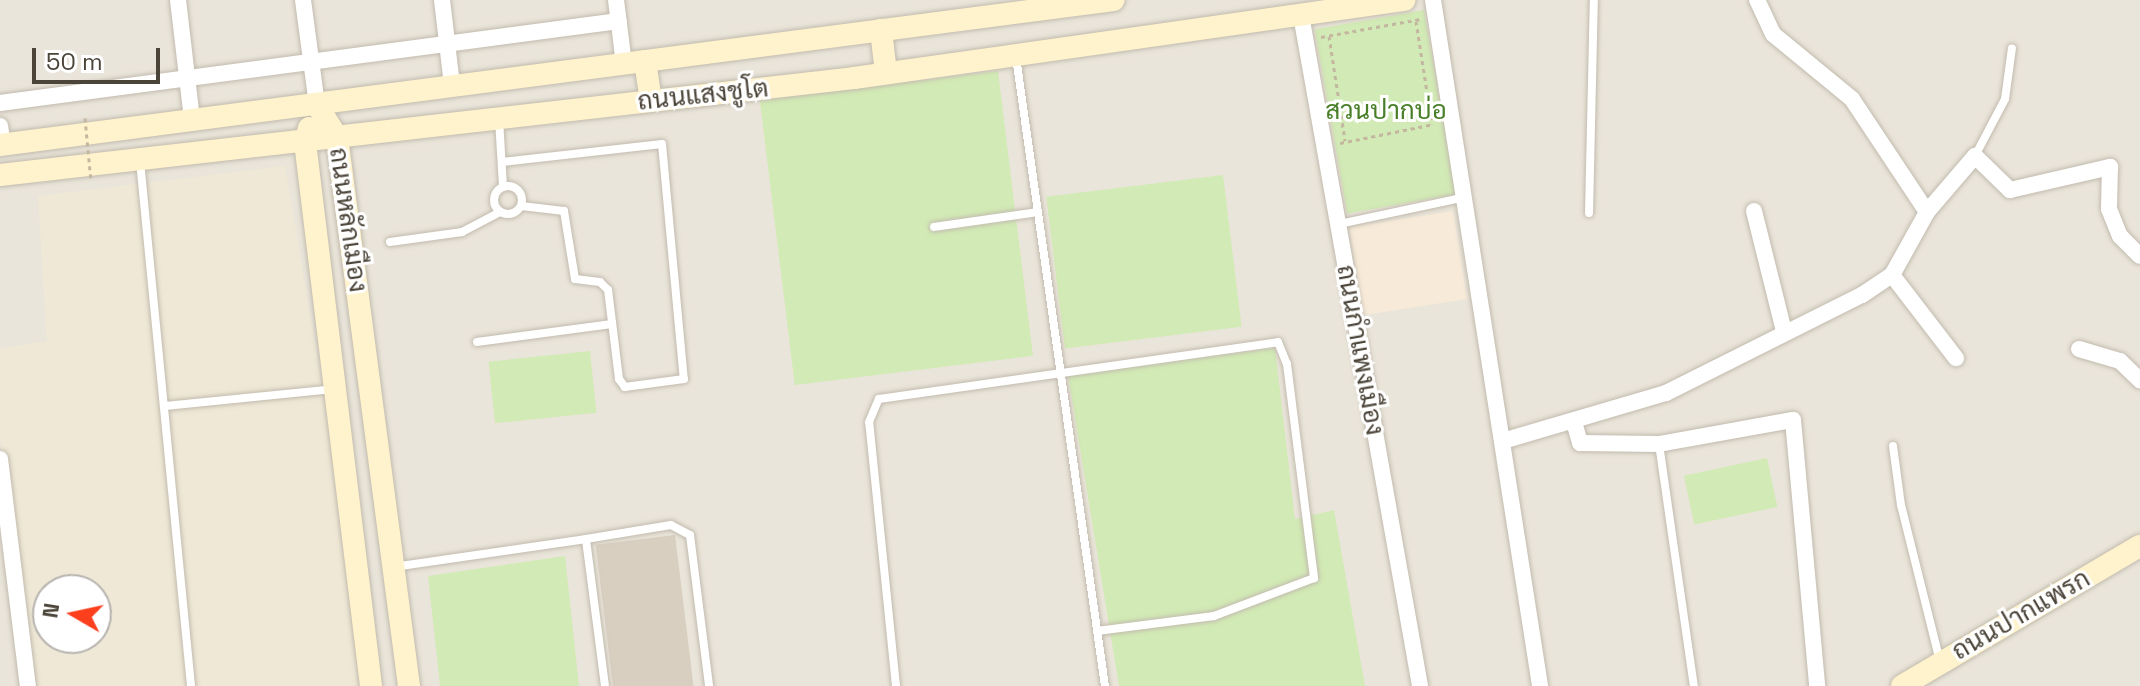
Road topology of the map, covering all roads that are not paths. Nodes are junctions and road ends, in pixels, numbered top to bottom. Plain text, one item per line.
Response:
1 (178, 0) edge
2 (303, 0) edge
3 (442, 0) edge
4 (616, 0) edge
5 (1114, 0) edge
6 (1404, 0) edge
7 (1594, 0) edge
8 (1757, 0) edge
9 (1010, 7) edge
10 (1434, 8) edge
11 (1301, 15) junction
12 (619, 21) junction
13 (881, 30) junction
14 (447, 42) junction
15 (2012, 48) dead end
16 (1016, 55) junction
17 (311, 58) junction
18 (634, 62) junction
19 (886, 73) junction
20 (187, 76) junction
21 (452, 85) junction
22 (651, 101) junction
23 (0, 103) edge
24 (317, 105) junction
25 (499, 118) junction
26 (192, 120) junction
27 (337, 137) junction
28 (1, 138) edge
29 (305, 142) junction
30 (1975, 156) junction
31 (140, 160) junction
32 (502, 162) junction
33 (0, 175) edge
34 (503, 187) junction
35 (1466, 197) junction
36 (521, 206) junction
37 (1754, 211) dead end
38 (500, 212) junction
39 (1038, 212) junction
40 (1927, 212) junction
41 (1589, 213) dead end
42 (1338, 224) junction
43 (934, 227) dead end
44 (390, 242) dead end
45 (2140, 256) edge
46 (1892, 275) junction
47 (612, 324) junction
48 (1784, 331) junction
49 (477, 342) dead end
50 (2079, 349) dead end
51 (1956, 358) dead end
52 (1061, 370) junction
53 (2140, 380) edge
54 (335, 389) junction
55 (164, 406) junction
56 (1574, 422) junction
57 (1506, 440) junction
58 (1659, 444) junction
59 (1893, 446) dead end
60 (0, 459) edge
61 (586, 539) junction
62 (2140, 546) edge
63 (393, 567) junction
64 (1097, 631) junction
65 (1940, 663) junction
66 (28, 686) edge
67 (191, 686) edge
68 (371, 686) edge
69 (409, 686) edge
70 (605, 686) edge
71 (709, 686) edge
72 (896, 686) edge
73 (1105, 686) edge
74 (1420, 686) edge
75 (1540, 686) edge
76 (1694, 686) edge
77 (1817, 686) edge
78 (1902, 686) edge

1 - 20 street
2 - 17 street
3 - 14 street
4 - 12 street
5 - 9 main road, ถนนแสงชูโต
6 - 11 main road, ถนนแสงชูโต
7 - 41 lane
8 - 40 street
9 - 13 main road, ถนนแสงชูโต
10 - 35 street
11 - 16 main road, ถนนแสงชูโต
11 - 42 street, ถนนกำแพงเมือง
12 - 14 street
12 - 18 street
13 - 18 main road, ถนนแสงชูโต
13 - 19 main road
14 - 17 street
14 - 21 street
15 - 30 lane
16 - 19 main road, ถนนแสงชูโต
16 - 39 lane
17 - 20 street
17 - 24 street
18 - 21 main road, ถนนแสงชูโต
18 - 22 main road
19 - 22 main road, ถนนแสงชูโต
20 - 23 street
20 - 26 street
21 - 24 main road, ถนนแสงชูโต
22 - 25 main road, ถนนแสงชูโต
24 - 26 main road, ถนนแสงชูโต
24 - 27 main road, ถนนหลักเมือง
24 - 29 main road, ถนนหลักเมือง
25 - 27 main road, ถนนแสงชูโต
25 - 32 lane
26 - 28 main road, ถนนแสงชูโต
27 - 29 main road, ถนนแสงชูโต
27 - 63 main road, ถนนหลักเมือง
29 - 31 main road, ถนนแสงชูโต
29 - 54 main road, ถนนหลักเมือง
30 - 40 street
30 - 45 street
31 - 33 main road, ถนนแสงชูโต
31 - 55 lane
32 - 34 lane
32 - 47 lane
34 - 36 lane
34 - 38 lane
35 - 42 lane
35 - 57 street
36 - 38 lane
36 - 47 lane
37 - 48 street
38 - 44 lane
39 - 43 lane
39 - 52 lane
40 - 46 street
42 - 74 street, ถนนกำแพงเมือง
46 - 48 street
46 - 51 street
47 - 49 lane
48 - 56 street
50 - 53 street
52 - 64 lane
52 - 64 lane
52 - 72 lane
54 - 55 lane
54 - 68 main road, ถนนหลักเมือง
55 - 67 lane
56 - 57 street
56 - 58 street
57 - 75 street
58 - 76 lane
58 - 77 street
59 - 65 lane
60 - 66 street
61 - 63 lane
61 - 70 lane
61 - 71 lane
62 - 65 main road, ถนนปากแพรก
63 - 69 main road, ถนนหลักเมือง
64 - 73 lane
65 - 78 main road, ถนนปากแพรก

